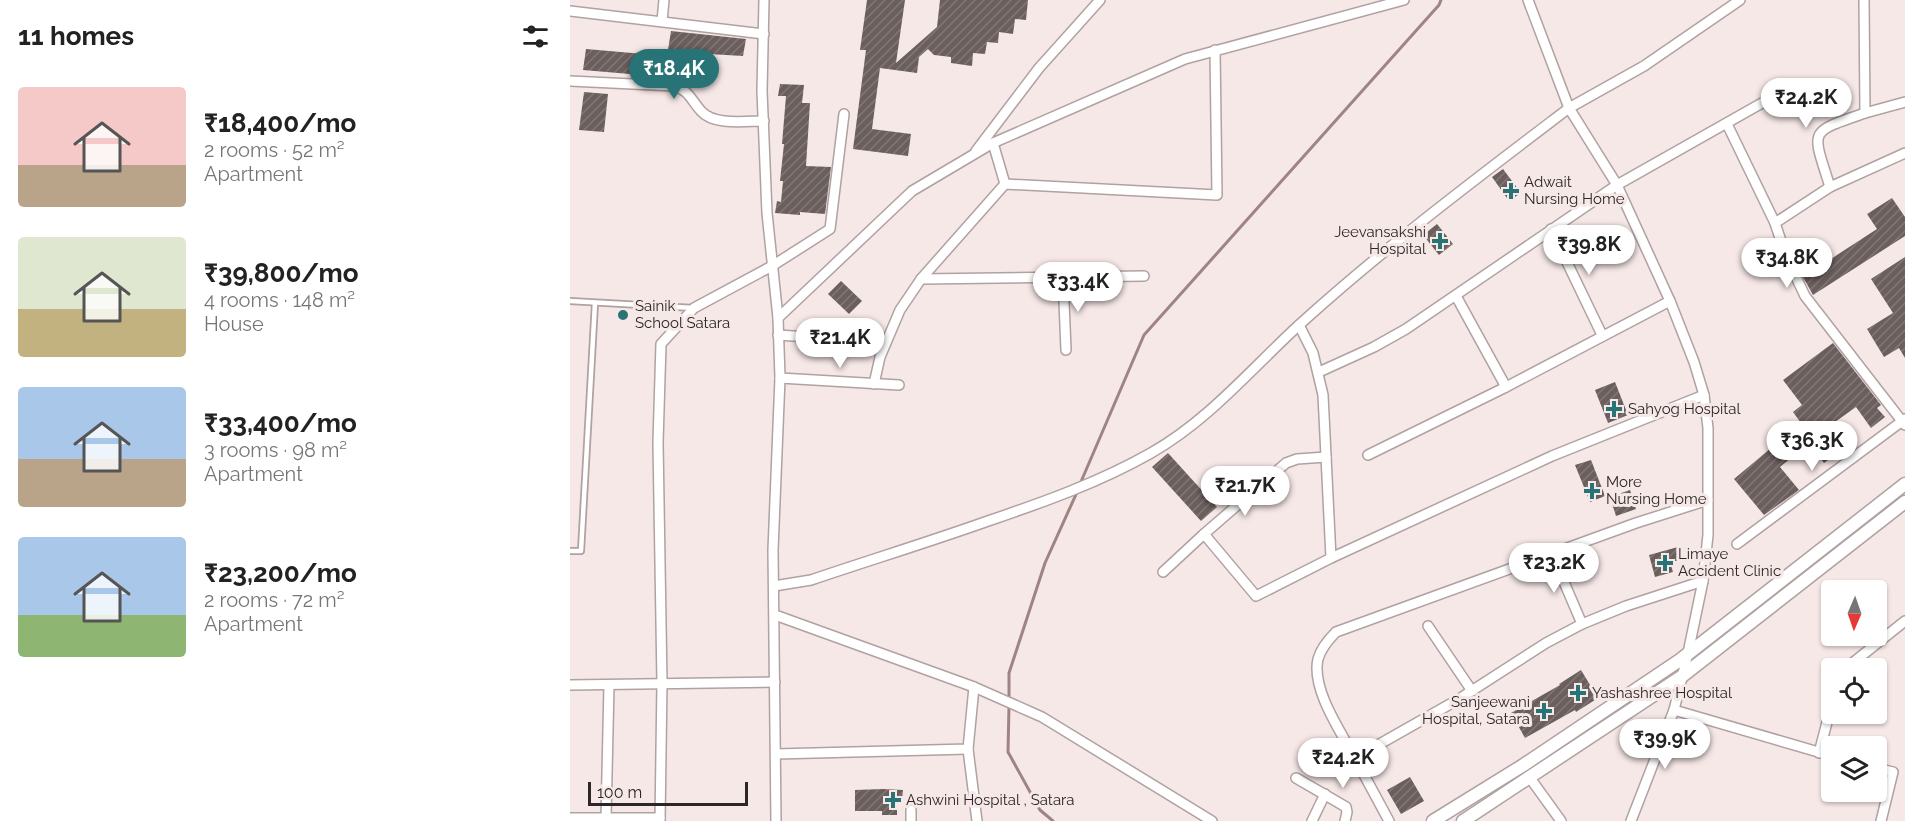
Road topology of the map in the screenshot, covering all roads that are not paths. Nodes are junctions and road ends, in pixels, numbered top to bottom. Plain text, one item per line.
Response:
1 (664, 0) edge
2 (765, 0) edge
3 (1100, 0) edge
4 (1404, 0) edge
5 (1528, 0) edge
6 (1740, 0) edge
7 (1864, 0) edge
8 (570, 11) edge
9 (662, 21) junction
10 (764, 34) junction
11 (1215, 50) junction
12 (570, 81) edge
13 (1778, 94) dead end
14 (1905, 102) edge
15 (1569, 108) junction
16 (1865, 113) junction
17 (844, 114) dead end
18 (764, 121) junction
19 (1727, 124) junction
20 (993, 143) junction
21 (1905, 153) edge
22 (972, 155) junction
23 (1005, 184) junction
24 (1617, 185) junction
25 (1830, 187) junction
26 (1775, 223) junction
27 (1551, 229) junction
28 (772, 266) junction
29 (1144, 276) dead end
30 (1063, 277) junction
31 (921, 279) junction
32 (1456, 296) junction
33 (570, 301) edge
34 (1670, 301) junction
35 (595, 303) junction
36 (694, 308) junction
37 (778, 318) junction
38 (1299, 326) junction
39 (778, 335) junction
40 (1602, 335) junction
41 (886, 342) junction
42 (1066, 350) dead end
43 (1319, 372) junction
44 (780, 378) junction
45 (874, 384) junction
46 (899, 386) dead end
47 (1506, 387) junction
48 (1704, 394) junction
49 (1904, 422) edge
50 (1368, 455) dead end
51 (1326, 457) junction
52 (1905, 484) edge
53 (1708, 500) junction
54 (1905, 502) edge
55 (1204, 534) junction
56 (1737, 544) dead end
57 (570, 550) edge
58 (1552, 554) junction
59 (1330, 558) junction
60 (1163, 572) dead end
61 (1703, 581) junction
62 (774, 586) junction
63 (775, 615) junction
64 (1905, 621) edge
65 (1582, 624) junction
66 (1428, 626) dead end
67 (1688, 653) junction
68 (1859, 658) edge
69 (1681, 677) junction
70 (775, 682) junction
71 (662, 683) junction
72 (570, 685) edge
73 (609, 685) junction
74 (974, 687) junction
75 (1472, 691) junction
76 (1674, 710) junction
77 (1827, 724) edge
78 (1582, 725) junction
79 (1590, 737) junction
80 (968, 749) junction
81 (776, 753) junction
82 (1819, 753) joint
83 (1355, 758) junction
84 (1887, 771) edge
85 (1296, 778) dead end
86 (1530, 778) junction
87 (1325, 794) junction
88 (1887, 796) edge
89 (1886, 802) edge
90 (911, 810) dead end
91 (606, 818) junction
92 (570, 819) edge
93 (660, 819) edge
94 (1207, 820) edge
95 (776, 821) edge
96 (911, 821) edge
97 (977, 821) edge
98 (1312, 821) edge
99 (1345, 821) edge
100 (1389, 821) edge
101 (1433, 821) edge
102 (1463, 821) edge
103 (1561, 821) edge
104 (1631, 821) edge
105 (1881, 821) edge

1 - 9 street
2 - 10 street
3 - 22 street
4 - 11 street
5 - 15 street
6 - 15 street
7 - 16 street
8 - 9 street
9 - 10 street
10 - 18 street
11 - 20 street
11 - 23 street
12 - 18 street
13 - 19 street
14 - 16 street
15 - 24 street
15 - 38 street
16 - 25 street
17 - 28 street
18 - 28 street
19 - 24 street
19 - 26 street
20 - 22 street
20 - 23 street
21 - 25 street
22 - 37 street
23 - 31 street
24 - 27 street
24 - 34 street
25 - 26 street
26 - 49 street
27 - 32 street
27 - 40 street
28 - 36 street
28 - 37 street
29 - 30 street
30 - 31 street
30 - 42 street
31 - 41 street
32 - 43 street
32 - 47 street
33 - 35 lane
34 - 40 street
34 - 48 street
35 - 36 lane
35 - 57 lane
36 - 71 street
37 - 39 street
38 - 43 street
38 - 62 street
39 - 41 street
39 - 44 street
40 - 47 street
41 - 45 street
43 - 51 street
44 - 45 street
44 - 62 street
45 - 46 street
47 - 50 street
48 - 53 street
48 - 59 street
49 - 56 street
51 - 55 street
51 - 59 street
52 - 67 street
53 - 58 street
53 - 61 street
54 - 69 street
55 - 59 street
55 - 60 street
58 - 65 street
58 - 83 street
61 - 65 street
61 - 67 street
62 - 63 street
63 - 70 street
63 - 74 street
64 - 68 street
65 - 75 street
66 - 75 street
67 - 69 street
67 - 78 street
69 - 76 street
69 - 79 street
70 - 71 street
70 - 81 street
71 - 73 street
71 - 93 street
72 - 73 street
73 - 91 street
74 - 80 street
74 - 94 street
75 - 83 street
76 - 82 street
76 - 104 street
77 - 82 street
78 - 79 street
78 - 101 street
79 - 86 street
80 - 81 street
80 - 97 street
81 - 95 street
83 - 100 street
84 - 88 street
85 - 87 street
86 - 102 street
86 - 103 street
87 - 98 street
87 - 99 street
89 - 105 street
90 - 96 street
91 - 92 street
91 - 93 street

